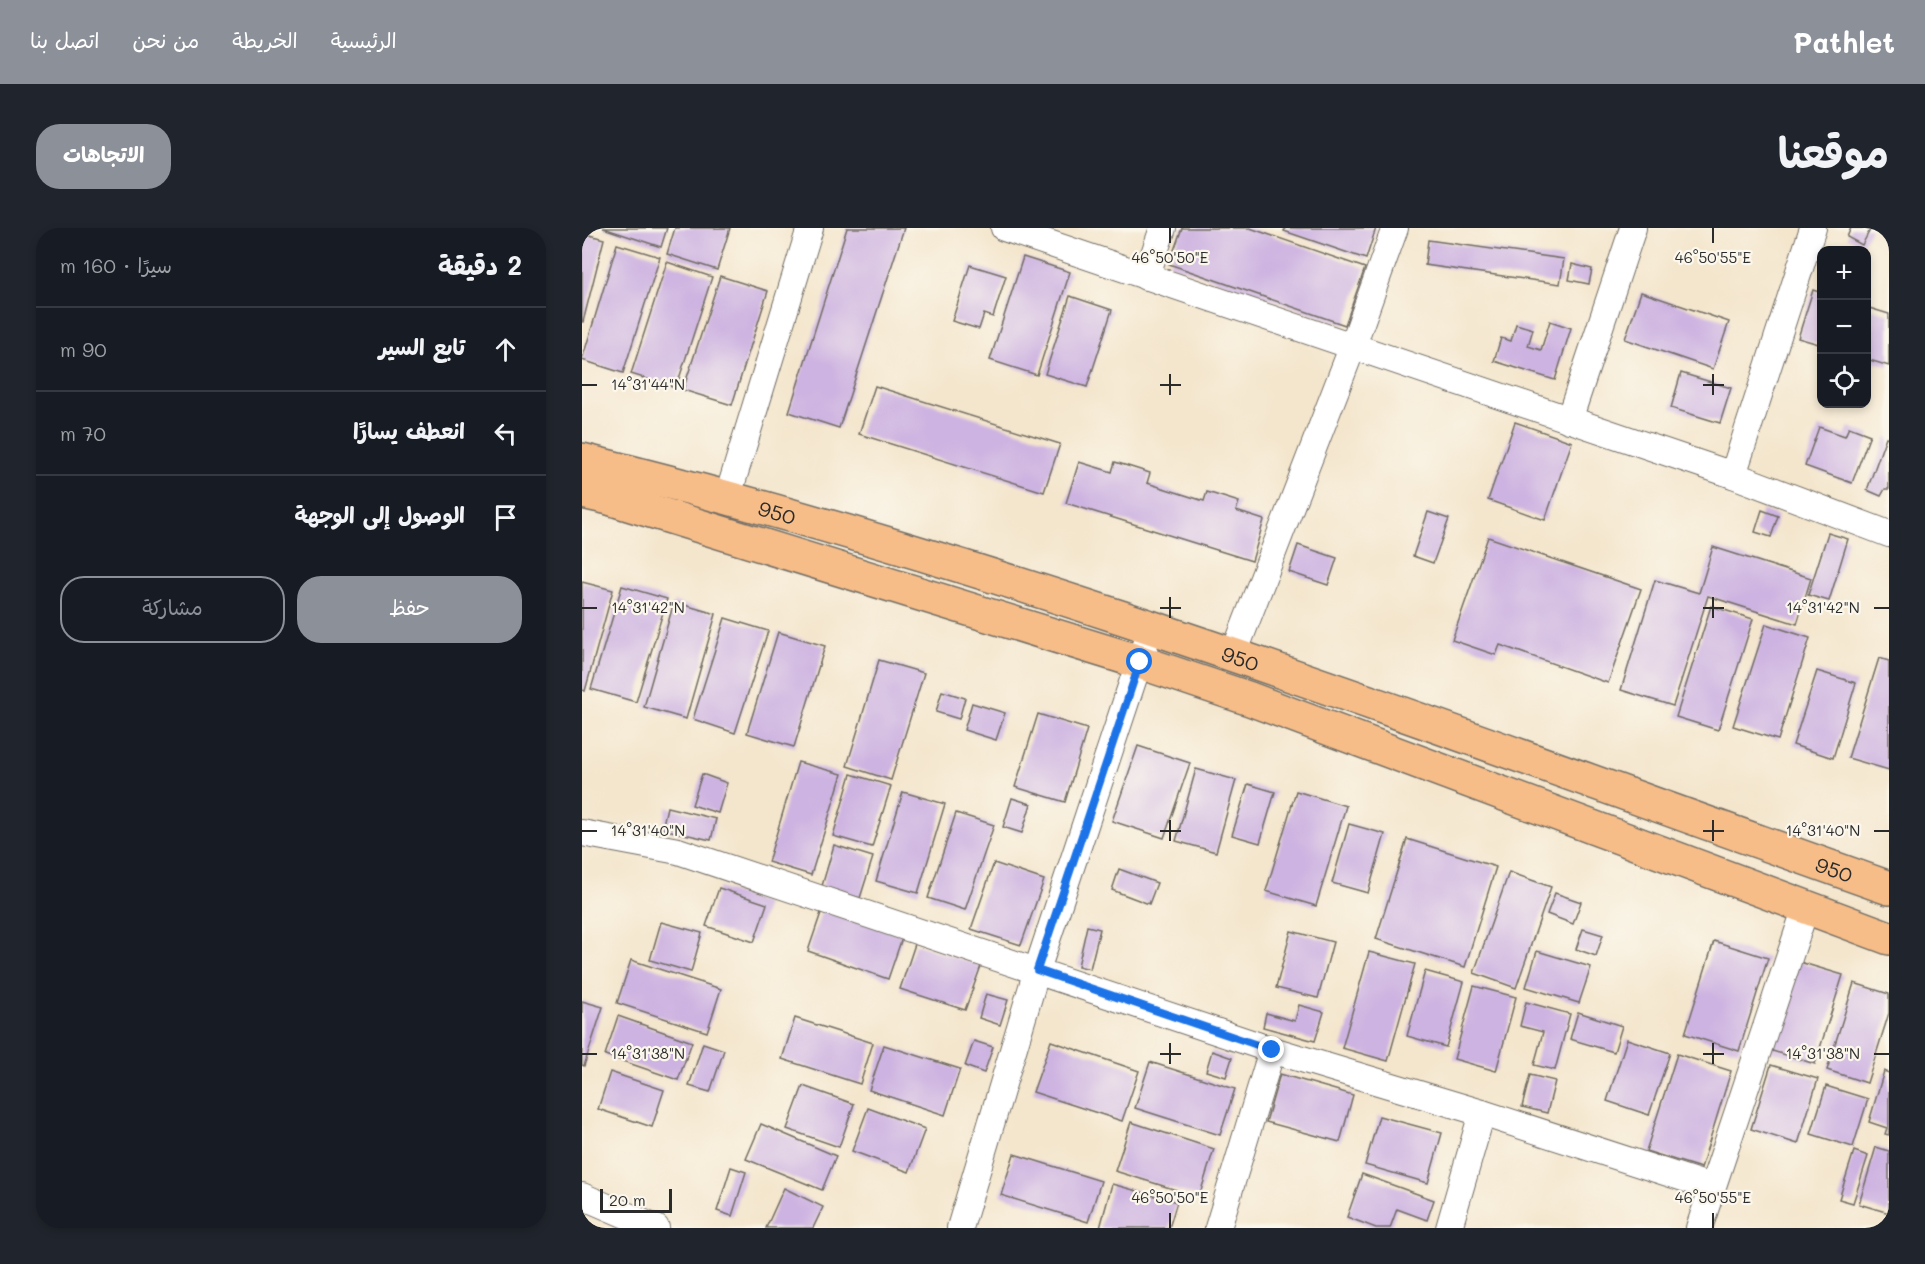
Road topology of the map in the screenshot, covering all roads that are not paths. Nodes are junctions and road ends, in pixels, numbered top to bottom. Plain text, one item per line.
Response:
1 (810, 228) edge
2 (1004, 228) edge
3 (1163, 228) edge
4 (1395, 228) edge
5 (1633, 228) edge
6 (1813, 228) edge
7 (1146, 277) junction
8 (1352, 348) junction
9 (1569, 420) junction
10 (582, 460) edge
11 (1733, 475) junction
12 (582, 492) edge
13 (727, 499) junction
14 (1889, 534) edge
15 (1150, 629) junction
16 (1233, 656) junction
17 (1140, 662) junction
18 (582, 833) edge
19 (1889, 888) edge
20 (1806, 907) junction
21 (1889, 938) edge
22 (1037, 970) junction
23 (1272, 1050) junction
24 (1482, 1113) junction
25 (1711, 1187) junction
26 (582, 1196) edge
27 (656, 1228) edge
28 (960, 1228) edge
29 (1218, 1228) edge
30 (1449, 1228) edge
31 (1699, 1228) edge

1 - 13 street
2 - 7 street
3 - 7 street
4 - 8 street
5 - 9 street
6 - 11 street
7 - 8 street
8 - 9 street
8 - 16 street
9 - 11 street
10 - 13 main road, 950 / 950
11 - 14 street
12 - 17 main road, 950
13 - 15 main road, 950 / 950
15 - 16 main road, 950 / 950
15 - 17 street
16 - 19 main road, 950 / 950
17 - 20 main road, 950
17 - 22 street
18 - 22 street
20 - 21 main road, 950
20 - 25 street
22 - 23 street
22 - 28 street
23 - 24 street
23 - 29 street
24 - 25 street
24 - 30 street
25 - 31 street
26 - 27 street

